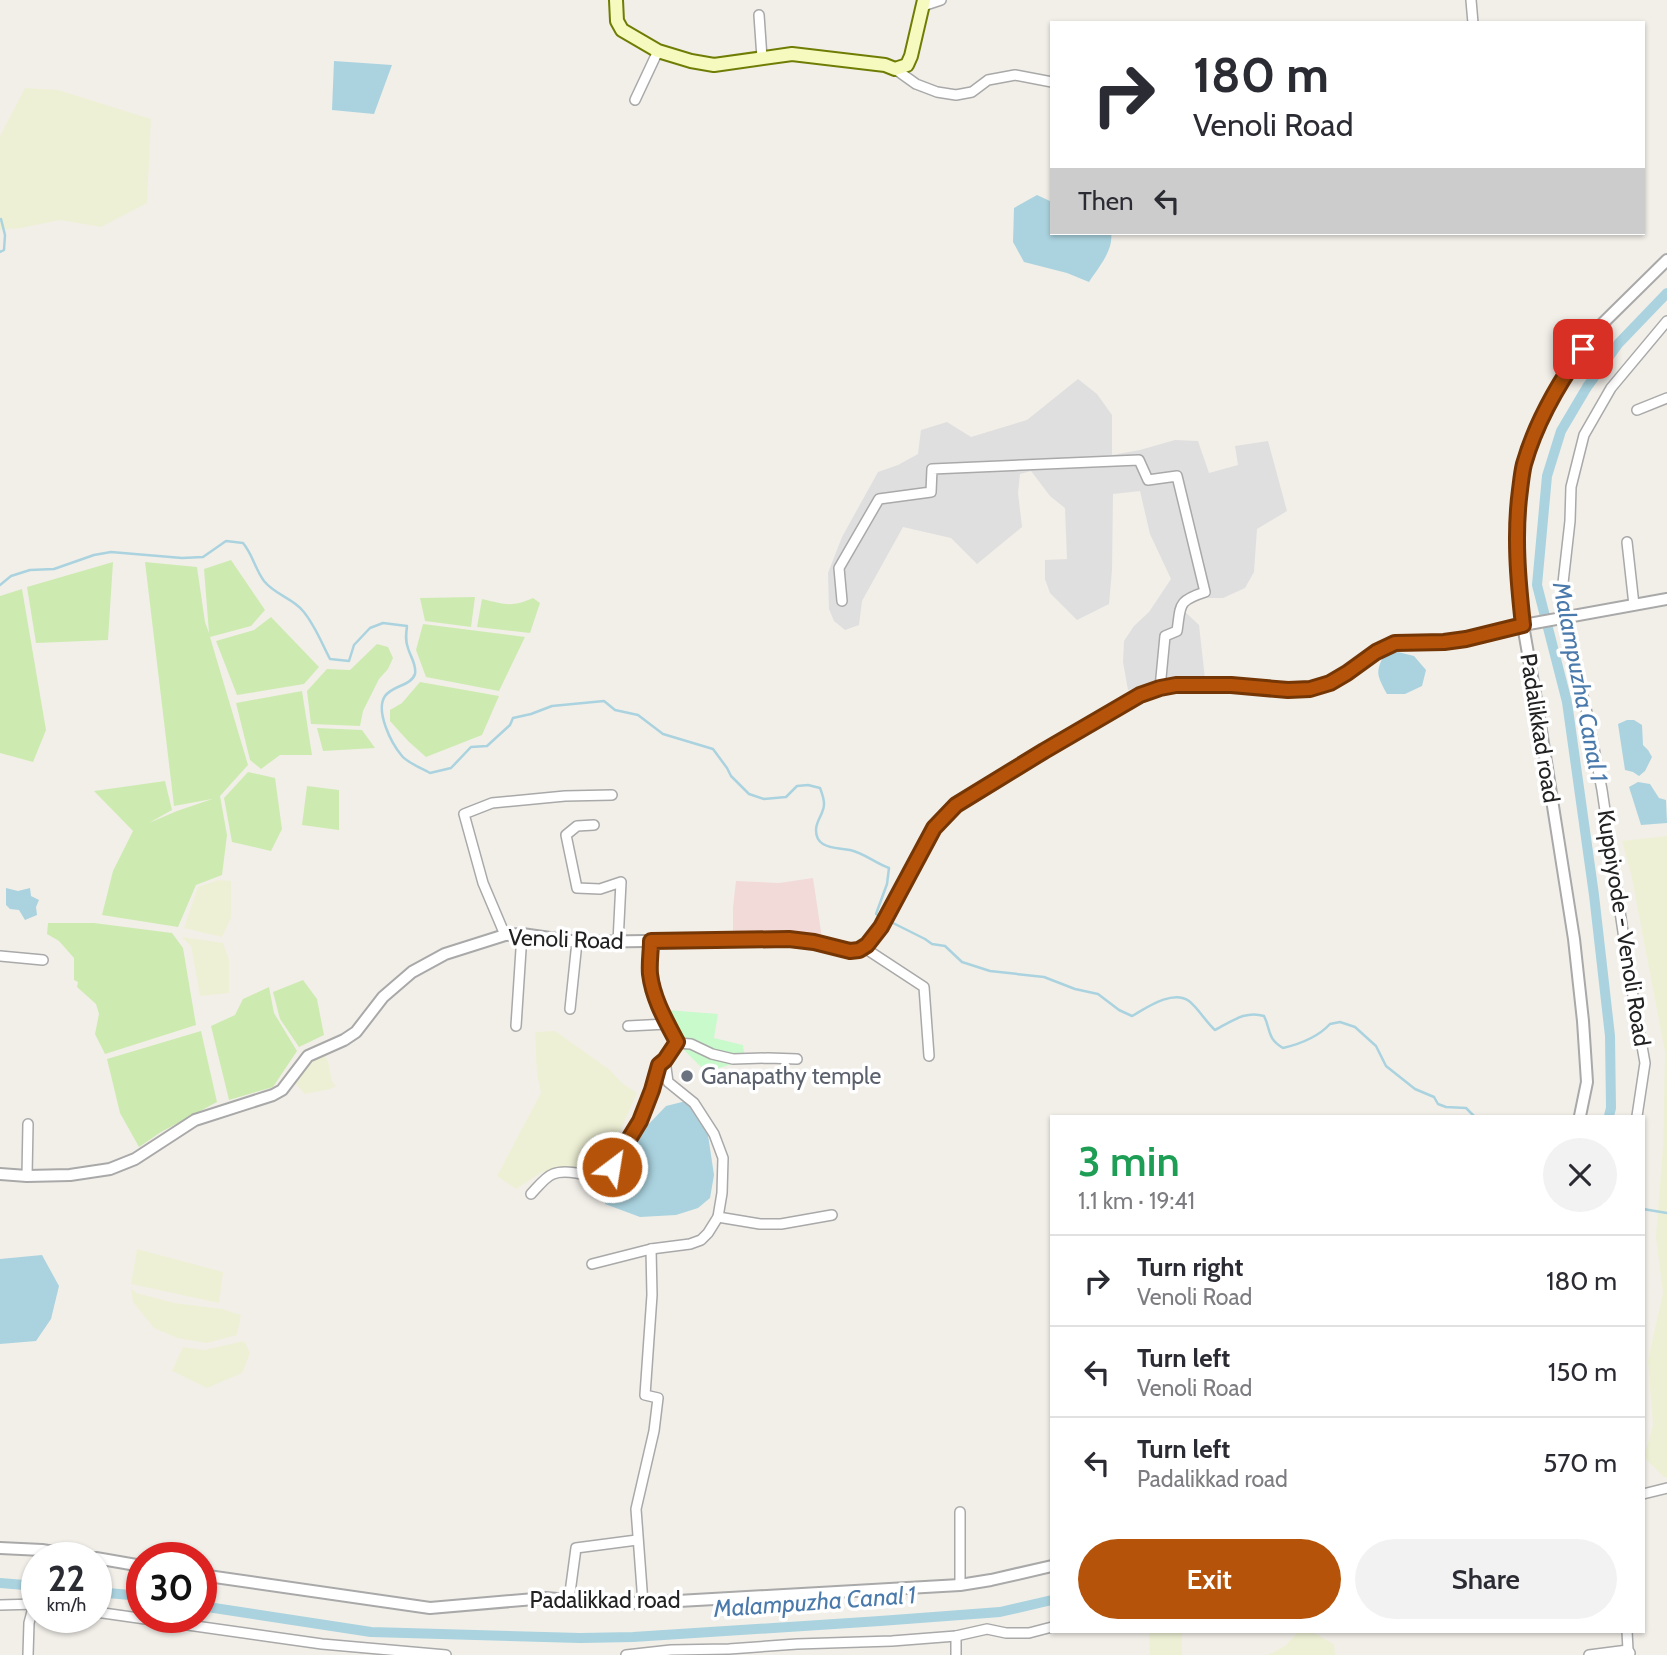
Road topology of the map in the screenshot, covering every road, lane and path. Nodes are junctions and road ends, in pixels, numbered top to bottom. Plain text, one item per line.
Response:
1 (616, 0) edge
2 (941, 0) edge
3 (1471, 0) edge
4 (924, 3) edge
5 (759, 15) dead end
6 (1473, 21) edge
7 (658, 51) junction
8 (762, 58) junction
9 (895, 69) junction
10 (1050, 82) edge
11 (635, 100) dead end
12 (1667, 260) edge
13 (1667, 321) edge
14 (1667, 398) edge
15 (1637, 410) dead end
16 (1627, 542) dead end
17 (1667, 599) edge
18 (842, 601) dead end
19 (1633, 605) junction
20 (1564, 618) junction
21 (1526, 624) junction
22 (1160, 688) junction
23 (611, 795) dead end
24 (594, 825) dead end
25 (505, 934) junction
26 (522, 934) junction
27 (651, 941) junction
28 (577, 942) junction
29 (618, 942) junction
30 (863, 947) junction
31 (0, 956) edge
32 (43, 960) dead end
33 (570, 1009) dead end
34 (667, 1024) junction
35 (516, 1026) dead end
36 (628, 1026) dead end
37 (677, 1042) junction
38 (929, 1056) dead end
39 (797, 1059) dead end
40 (665, 1060) junction
41 (655, 1079) junction
42 (668, 1082) junction
43 (1580, 1115) edge
44 (1637, 1115) edge
45 (28, 1124) dead end
46 (0, 1174) edge
47 (27, 1176) junction
48 (531, 1194) dead end
49 (832, 1215) dead end
50 (718, 1217) junction
51 (651, 1249) junction
52 (592, 1264) dead end
53 (1667, 1488) edge
54 (1645, 1494) edge
55 (960, 1512) dead end
56 (637, 1540) junction
57 (0, 1548) edge
58 (21, 1549) edge
59 (1050, 1566) edge
60 (217, 1577) edge
61 (960, 1585) junction
62 (569, 1600) junction
63 (643, 1603) junction
64 (21, 1604) edge
65 (0, 1605) edge
66 (112, 1614) edge
67 (1050, 1628) edge
68 (29, 1633) edge
69 (1627, 1633) edge
70 (956, 1636) junction
71 (848, 1643) junction
72 (769, 1651) edge
73 (391, 1652) edge
74 (1629, 1652) edge
75 (650, 1654) edge
76 (28, 1655) edge
77 (446, 1655) edge
78 (626, 1655) edge
79 (848, 1655) edge
80 (956, 1655) edge
81 (1589, 1655) edge

1 - 7 main road
2 - 4 street
3 - 6 street
4 - 9 main road
5 - 8 street
7 - 8 main road
7 - 11 street
8 - 9 main road
9 - 10 street
12 - 21 street, Padalikkad road
13 - 20 street, Kuppiyode - Venoli Road
14 - 15 street
16 - 19 street
17 - 19 street
18 - 22 street
19 - 20 street
20 - 21 street
20 - 44 street, Kuppiyode - Venoli Road
21 - 22 street
21 - 43 street, Padalikkad road
22 - 30 street
23 - 25 street
24 - 29 street
25 - 26 street, Venoli Road
25 - 47 street, Venoli Road
26 - 28 street, Venoli Road
26 - 35 street
27 - 29 street, Venoli Road
27 - 30 street, Venoli Road
27 - 34 street
28 - 29 street, Venoli Road
28 - 33 street
30 - 38 street
31 - 32 street
34 - 36 street
34 - 37 street
37 - 39 street
37 - 40 street
40 - 41 street
40 - 42 street
41 - 42 street
41 - 48 street
42 - 50 street
45 - 47 street
46 - 47 street, Venoli Road
49 - 50 street
50 - 51 street
51 - 52 street
51 - 56 street
53 - 54 street
55 - 61 street
56 - 62 street
56 - 63 street
57 - 58 street
59 - 61 street, Padalikkad road
60 - 62 street, Padalikkad road
61 - 63 street, Padalikkad road
62 - 63 street, Padalikkad road
64 - 65 street
66 - 73 street
67 - 70 street
68 - 76 street
69 - 74 street
70 - 71 street
70 - 80 street
71 - 72 street
71 - 79 street
72 - 75 street
73 - 77 street
74 - 81 street
75 - 78 street

